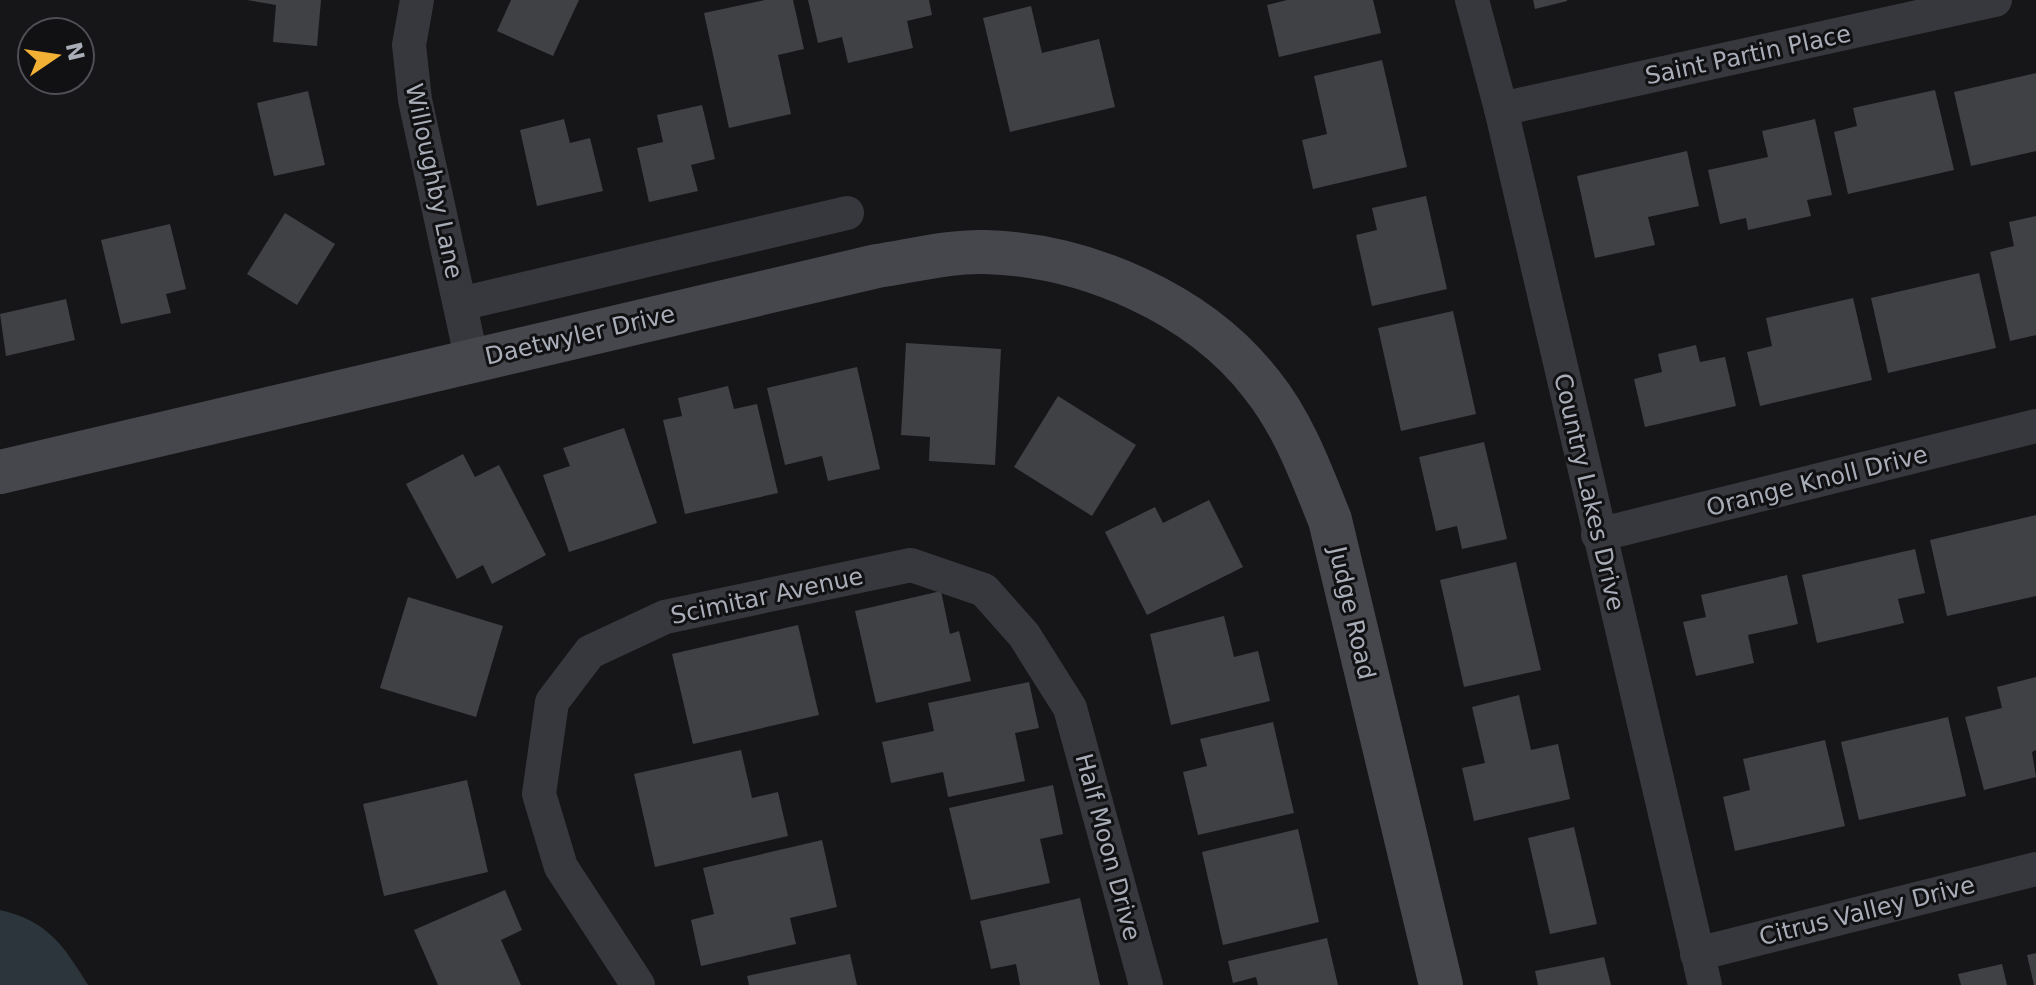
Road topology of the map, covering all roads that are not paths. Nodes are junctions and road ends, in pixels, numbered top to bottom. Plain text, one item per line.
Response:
1 (417, 0) edge
2 (1472, 0) edge
3 (1995, 0) edge
4 (1501, 109) junction
5 (847, 213) dead end
6 (1158, 301) joint
7 (460, 304) junction
8 (472, 361) junction
9 (2036, 426) edge
10 (0, 472) edge
11 (1598, 535) junction
12 (1070, 708) joint
13 (2036, 869) edge
14 (1701, 969) edge
15 (638, 985) edge
16 (1146, 985) edge
17 (1441, 985) edge

1 - 7 street, Willoughby Lane
2 - 4 street, Country Lakes Drive
3 - 4 street, Saint Partin Place
4 - 11 street, Country Lakes Drive
5 - 7 street
6 - 8 street, Daetwyler Drive
6 - 17 street, Judge Road
7 - 8 street, Willoughby Lane
8 - 10 street, Daetwyler Drive
9 - 11 street, Orange Knoll Drive
11 - 14 street, Country Lakes Drive
12 - 15 street, Scimitar Avenue
12 - 16 street, Half Moon Drive
13 - 14 street, Citrus Valley Drive

